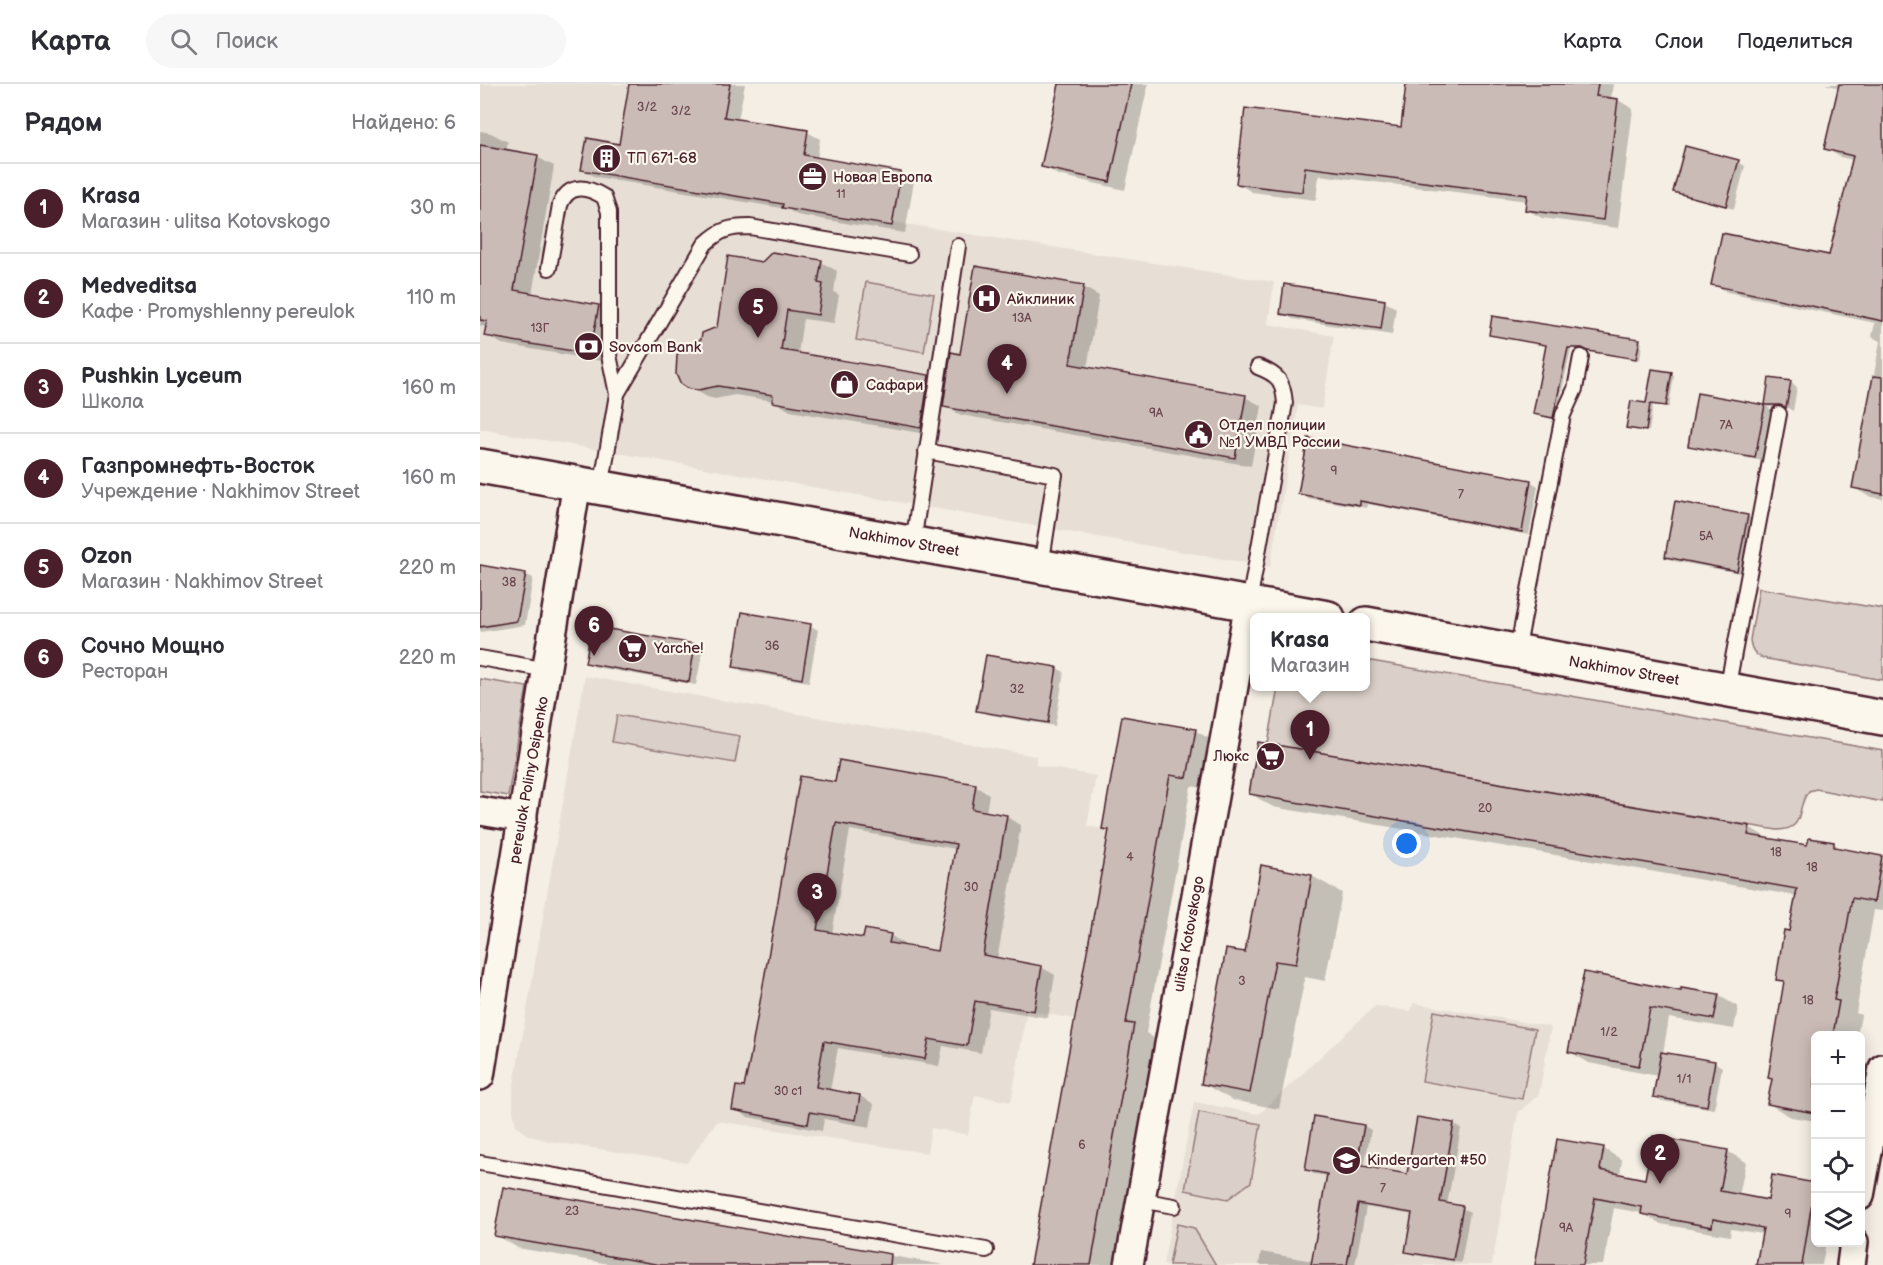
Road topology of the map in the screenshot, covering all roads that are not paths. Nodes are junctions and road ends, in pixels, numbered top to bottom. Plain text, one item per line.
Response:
1 (958, 246) dead end
2 (909, 254) dead end
3 (549, 268) dead end
4 (1581, 357) dead end
5 (1258, 367) dead end
6 (617, 394) junction
7 (1779, 414) dead end
8 (927, 451) junction
9 (480, 466) edge
10 (589, 486) junction
11 (913, 543) junction
12 (1041, 567) junction
13 (1249, 603) junction
14 (1302, 613) edge
15 (1370, 625) edge
16 (1517, 652) junction
17 (480, 658) edge
18 (548, 670) junction
19 (1727, 690) junction
20 (1883, 718) edge
21 (480, 811) edge
22 (523, 818) junction
23 (1883, 1068) edge
24 (480, 1076) edge
25 (480, 1163) edge
26 (1861, 1193) edge
27 (1140, 1200) junction
28 (1174, 1206) dead end
29 (1853, 1247) edge
30 (986, 1250) dead end
31 (1129, 1265) edge
32 (1851, 1265) edge

1 - 8 lane
2 - 6 lane
3 - 6 lane
4 - 16 lane
5 - 13 lane
6 - 10 lane
7 - 19 lane
8 - 11 lane
8 - 12 lane
9 - 10 main road, Nakhimov Street
10 - 11 main road, Nakhimov Street
10 - 18 street, pereulok Poliny Osipenko
11 - 12 main road, Nakhimov Street
12 - 13 main road, Nakhimov Street
13 - 14 main road, Nakhimov Street
13 - 27 street, ulitsa Kotovskogo
15 - 16 main road, Nakhimov Street
16 - 19 main road, Nakhimov Street
17 - 18 lane
18 - 22 street, pereulok Poliny Osipenko
19 - 20 main road, Nakhimov Street
21 - 22 street
22 - 24 street, pereulok Poliny Osipenko
23 - 26 street
25 - 30 lane
27 - 28 lane
27 - 31 street, ulitsa Kotovskogo
29 - 32 street

